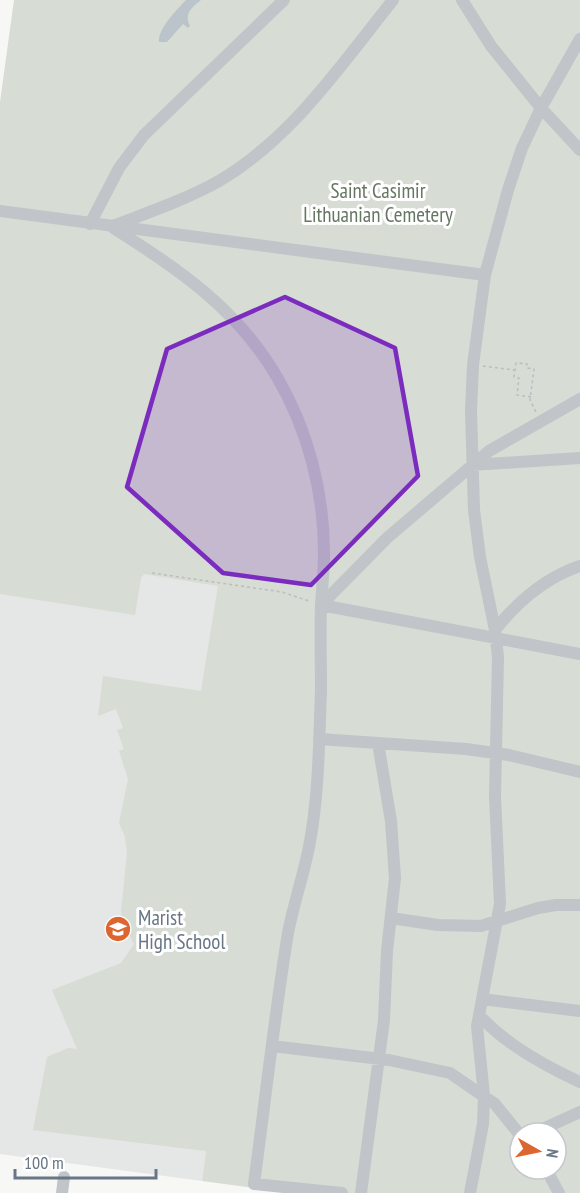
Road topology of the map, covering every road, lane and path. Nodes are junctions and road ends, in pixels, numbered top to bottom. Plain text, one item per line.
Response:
1 (284, 0) edge
2 (393, 0) edge
3 (462, 0) edge
4 (580, 39) edge
5 (541, 108) junction
6 (580, 150) edge
7 (0, 211) edge
8 (90, 224) junction
9 (112, 227) junction
10 (485, 275) junction
11 (473, 365) junction
12 (515, 370) junction
13 (531, 397) junction
14 (580, 399) edge
15 (541, 420) junction
16 (580, 458) edge
17 (472, 465) junction
18 (580, 566) edge
19 (152, 573) dead end
20 (321, 605) junction
21 (495, 634) junction
22 (580, 654) edge
23 (319, 739) junction
24 (378, 743) junction
25 (496, 753) junction
26 (580, 772) edge
27 (580, 905) edge
28 (391, 918) junction
29 (496, 922) junction
30 (482, 999) junction
31 (580, 1011) edge
32 (479, 1015) junction
33 (272, 1046) junction
34 (379, 1059) junction
35 (580, 1082) edge
36 (484, 1095) junction
37 (580, 1112) edge
38 (509, 1121) edge
39 (560, 1121) edge
40 (64, 1177) dead end
41 (62, 1193) edge
42 (342, 1193) edge
43 (362, 1193) edge
44 (470, 1193) edge

1 - 8 lane
2 - 9 lane
3 - 5 lane
4 - 5 lane
5 - 6 lane
5 - 10 lane
7 - 8 lane
8 - 9 lane
9 - 10 lane
9 - 20 lane
10 - 11 lane
11 - 12 path
11 - 17 lane
12 - 13 path
12 - 13 path
13 - 15 path
14 - 15 lane
15 - 17 lane
16 - 17 lane
17 - 20 lane
17 - 21 lane
18 - 21 lane
19 - 20 path
20 - 21 lane
20 - 23 lane
21 - 22 lane
21 - 25 lane
23 - 24 lane
23 - 33 lane
24 - 25 lane
24 - 28 lane
25 - 26 lane
25 - 29 lane
27 - 29 lane
28 - 29 lane
28 - 34 lane
29 - 30 lane
30 - 31 lane
30 - 32 lane
32 - 35 lane
32 - 36 lane
33 - 34 lane
33 - 42 lane
34 - 36 lane
34 - 43 lane
36 - 38 lane
36 - 44 lane
37 - 39 lane
40 - 41 lane

